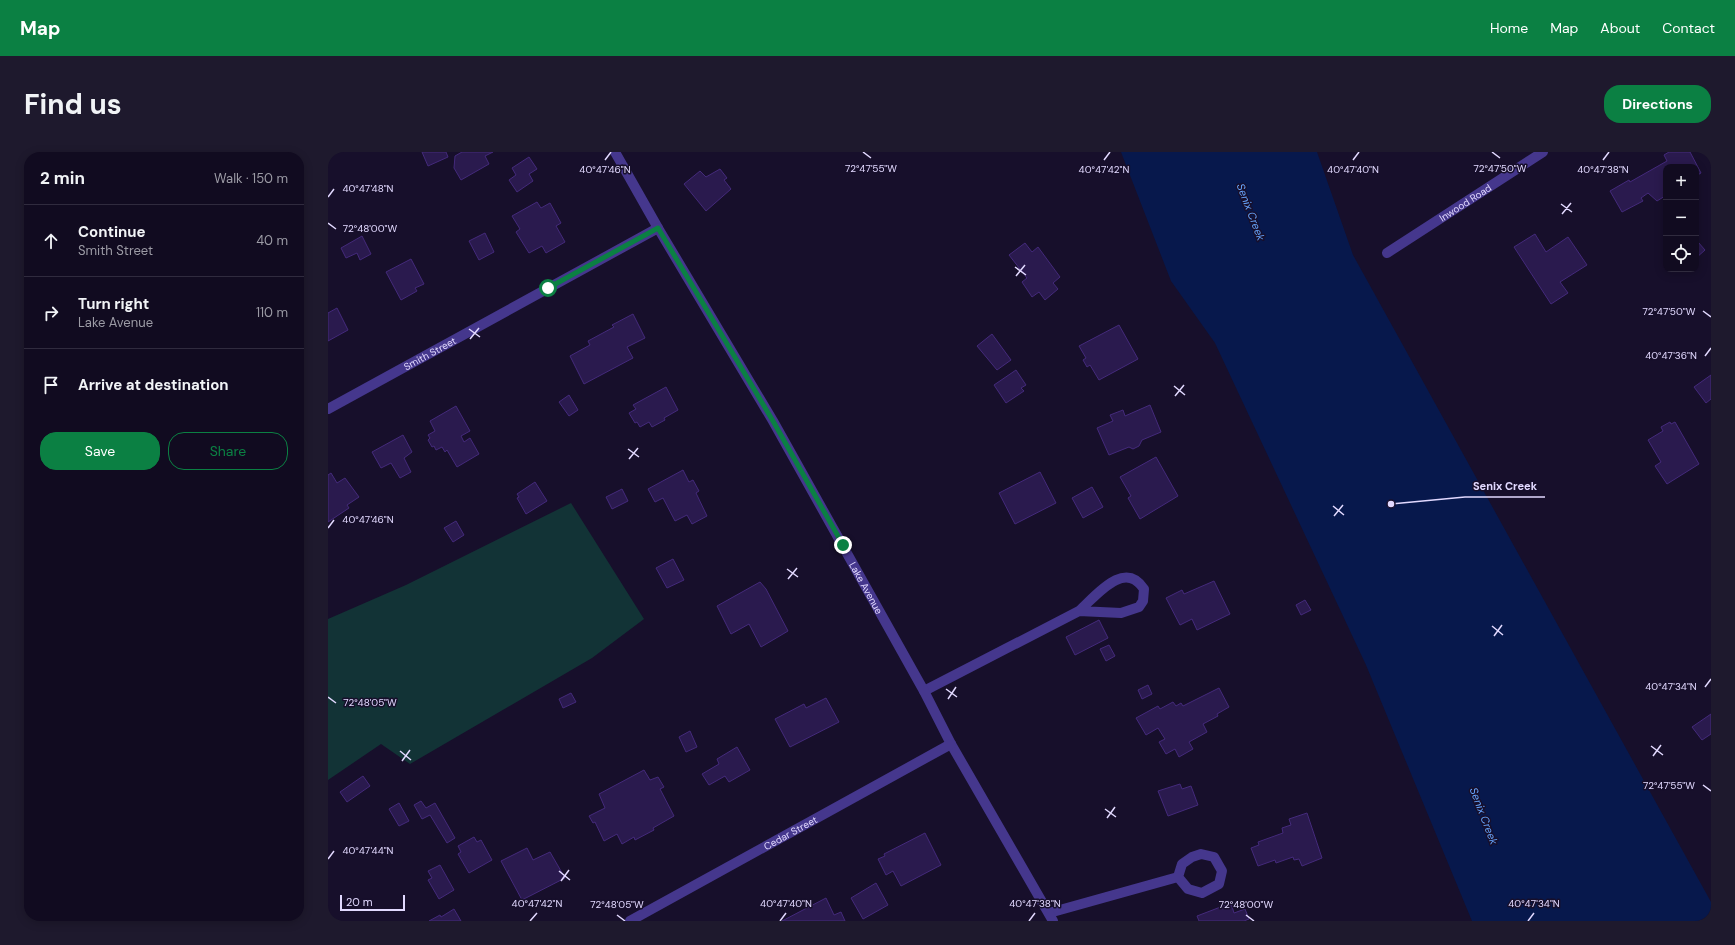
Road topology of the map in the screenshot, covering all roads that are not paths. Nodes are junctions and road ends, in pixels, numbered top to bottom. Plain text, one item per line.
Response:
1 (615, 152) edge
2 (1543, 152) edge
3 (658, 228) junction
4 (1386, 253) dead end
5 (328, 409) edge
6 (1079, 611) junction
7 (924, 691) junction
8 (951, 744) junction
9 (1178, 877) junction
10 (1051, 917) edge
11 (630, 921) edge

1 - 3 street, Lake Avenue
2 - 4 street, Inwood Road
3 - 5 street, Smith Street
3 - 7 street, Lake Avenue
6 - 6 street
6 - 7 street
7 - 8 street, Lake Avenue
8 - 10 street, Lake Avenue
8 - 11 street, Cedar Street
9 - 9 street
9 - 10 street

